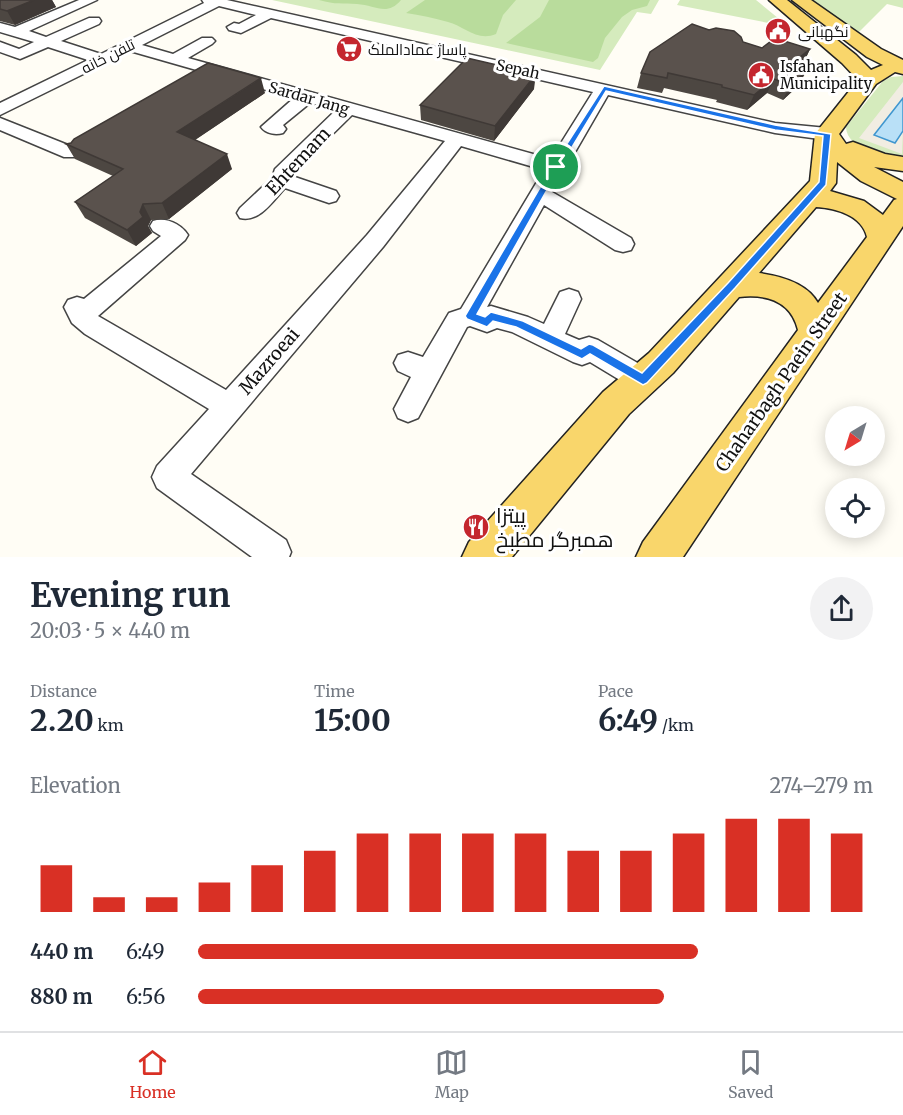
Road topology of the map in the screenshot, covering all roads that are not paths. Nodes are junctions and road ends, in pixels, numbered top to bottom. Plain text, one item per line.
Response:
1 (90, 0) edge
2 (213, 1) edge
3 (793, 3) edge
4 (268, 14) junction
5 (94, 21) dead end
6 (0, 27) edge
7 (234, 27) dead end
8 (16, 32) junction
9 (207, 41) dead end
10 (48, 42) junction
11 (128, 46) junction
12 (0, 47) edge
13 (102, 59) junction
14 (174, 60) junction
15 (903, 69) edge
16 (869, 80) junction
17 (604, 88) junction
18 (306, 98) junction
19 (348, 109) junction
20 (0, 110) edge
21 (0, 123) edge
22 (832, 128) junction
23 (277, 129) dead end
24 (456, 140) junction
25 (71, 153) edge
26 (903, 164) edge
27 (556, 167) junction
28 (282, 180) junction
29 (903, 192) edge
30 (540, 194) junction
31 (329, 196) dead end
32 (808, 199) junction
33 (903, 206) edge
34 (248, 213) dead end
35 (160, 226) dead end
36 (886, 242) edge
37 (623, 244) dead end
38 (732, 286) junction
39 (569, 299) dead end
40 (470, 316) junction
41 (815, 334) junction
42 (550, 339) junction
43 (643, 380) junction
44 (229, 406) junction
45 (408, 409) dead end
46 (271, 557) edge
47 (484, 557) edge
48 (658, 557) edge

1 - 8 street
2 - 4 street, Sepah
2 - 11 street, تلفن خانه
3 - 15 main road
3 - 16 main road
4 - 7 street
4 - 17 street, Sepah
5 - 10 street
6 - 8 street
8 - 10 street
9 - 14 street
10 - 12 street
10 - 13 street
11 - 13 street, تلفن خانه
11 - 14 street, Sardar Jang
13 - 20 street, تلفن خانه
14 - 18 street, Sardar Jang
15 - 16 main road
16 - 22 main road
17 - 22 street, Sepah
17 - 27 street
18 - 19 street, Sardar Jang
18 - 23 street
19 - 24 street, Sardar Jang
19 - 28 street, Ehtemam
21 - 25 street
22 - 26 main road
22 - 29 main road
22 - 32 main road
24 - 27 street, Sardar Jang
24 - 44 street, Mazroeai
27 - 30 street
28 - 31 street
28 - 34 street, Ehtemam
30 - 37 street
30 - 40 street
32 - 36 main road
32 - 38 main road
33 - 36 main road, Chaharbagh Paein Street
35 - 44 street
36 - 41 main road, Chaharbagh Paein Street
38 - 41 main road
38 - 43 main road
39 - 42 street
40 - 42 street
40 - 45 street
41 - 48 main road, Chaharbagh Paein Street
42 - 43 street
43 - 47 main road
44 - 46 street, Mazroeai

